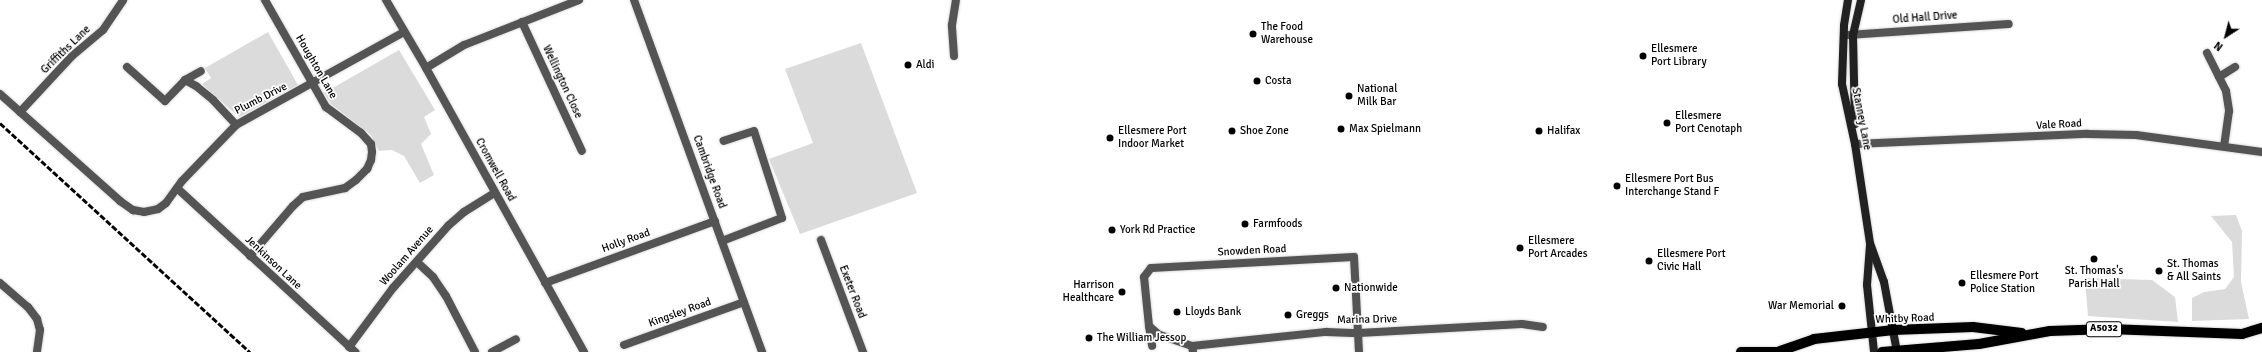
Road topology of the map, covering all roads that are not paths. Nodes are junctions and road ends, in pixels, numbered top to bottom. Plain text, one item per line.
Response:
1 (123, 0) edge
2 (265, 0) edge
3 (386, 0) edge
4 (580, 0) edge
5 (634, 0) edge
6 (956, 0) edge
7 (1848, 0) edge
8 (1861, 0) edge
9 (522, 22) junction
10 (2009, 24) dead end
11 (404, 32) junction
12 (1844, 34) junction
13 (1853, 35) junction
14 (2207, 53) dead end
15 (954, 56) dead end
16 (127, 67) dead end
17 (2236, 67) dead end
18 (426, 68) junction
19 (201, 71) dead end
20 (2219, 77) junction
21 (185, 80) junction
22 (312, 84) junction
23 (0, 94) edge
24 (20, 112) junction
25 (236, 125) junction
26 (724, 141) dead end
27 (1855, 144) junction
28 (2224, 146) junction
29 (582, 151) dead end
30 (2262, 152) edge
31 (178, 189) junction
32 (495, 193) junction
33 (715, 221) junction
34 (821, 240) dead end
35 (722, 241) junction
36 (1870, 243) junction
37 (250, 256) junction
38 (417, 262) junction
39 (0, 283) edge
40 (545, 283) junction
41 (744, 302) junction
42 (1149, 326) junction
43 (1543, 327) dead end
44 (2262, 328) edge
45 (1893, 330) junction
46 (1359, 332) junction
47 (1871, 332) junction
48 (2033, 334) junction
49 (516, 339) dead end
50 (624, 345) dead end
51 (1152, 346) dead end
52 (352, 349) edge
53 (1192, 349) edge
54 (1785, 351) edge
55 (37, 352) edge
56 (475, 352) edge
57 (492, 352) edge
58 (584, 352) edge
59 (762, 352) edge
60 (863, 352) edge
61 (1359, 352) edge
62 (1741, 352) edge
63 (1874, 352) edge
64 (1882, 352) edge
65 (1897, 352) edge

1 - 24 street, Griffiths Lane
2 - 22 street, Houghton Lane
3 - 11 street, Cromwell Road
4 - 9 street
5 - 33 street, Cambridge Road
6 - 15 street
7 - 12 main road, Stanney Lane
8 - 13 main road, Stanney Lane
9 - 18 street
9 - 29 street, Wellington Close
10 - 13 street, Old Hall Drive
11 - 18 street, Cromwell Road
11 - 22 street, Plumb Drive
12 - 13 street, Old Hall Drive
12 - 27 main road, Stanney Lane
13 - 27 main road, Stanney Lane
14 - 20 street
16 - 21 street
17 - 20 street
18 - 32 street, Cromwell Road
19 - 21 street
20 - 28 street
21 - 25 street, Plumb Drive
22 - 25 street, Plumb Drive
22 - 37 street, Houghton Lane
23 - 24 street
24 - 31 street
25 - 31 street
26 - 35 street
27 - 28 street, Vale Road
27 - 36 main road, Stanney Lane
28 - 30 street, Vale Road
31 - 37 street, Jenkinson Lane
32 - 38 street, Woolam Avenue
32 - 40 street, Cromwell Road
33 - 35 street, Cambridge Road
33 - 40 street, Holly Road
34 - 60 street, Exeter Road
35 - 41 street, Cambridge Road
36 - 45 main road, Stanney Lane
36 - 47 main road, Stanney Lane
37 - 52 street, Jenkinson Lane
38 - 52 street, Woolam Avenue
38 - 56 street
39 - 55 street
40 - 58 street, Cromwell Road
41 - 50 street, Kingsley Road
41 - 59 street, Cambridge Road
42 - 46 street, Snowden Road
42 - 51 street
42 - 53 street
43 - 46 street, Marina Drive
44 - 48 main road, Whitby Road / A5032
45 - 47 main road, Whitby Road / A5032
45 - 48 main road, Whitby Road / A5032
45 - 65 main road, Stanney Lane
46 - 53 street, Marina Drive
46 - 61 street
47 - 54 main road, Whitby Road / A5032
47 - 63 main road, Stanney Lane
48 - 65 main road, Whitby Road / A5032
49 - 57 street
54 - 62 main road, Whitby Road / A5032
64 - 65 main road, Whitby Road / A5032

